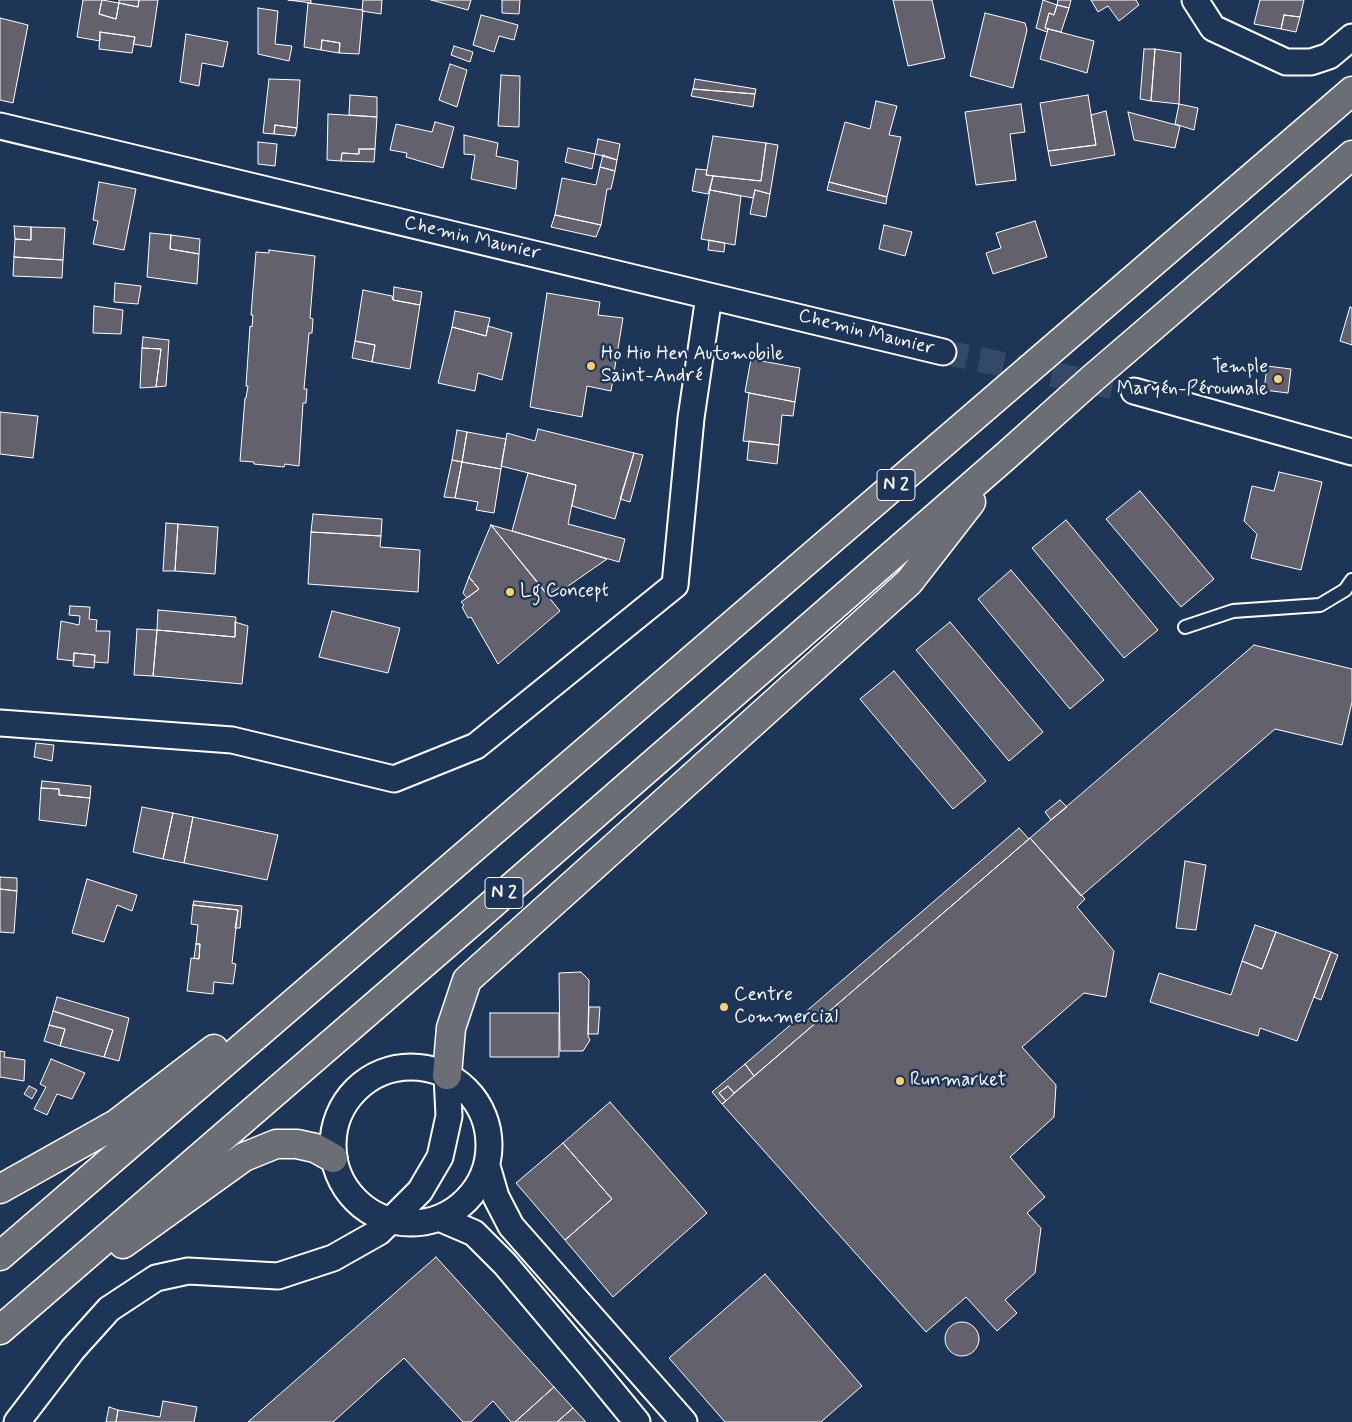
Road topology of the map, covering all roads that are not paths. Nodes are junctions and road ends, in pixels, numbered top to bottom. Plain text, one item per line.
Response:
1 (1195, 0) edge
2 (1352, 37) edge
3 (1352, 91) edge
4 (0, 126) edge
5 (1352, 155) edge
6 (709, 296) junction
7 (943, 352) tunnel mouth
8 (1134, 390) tunnel mouth
9 (1352, 452) edge
10 (1007, 455) junction
11 (1352, 580) edge
12 (1185, 627) dead end
13 (0, 723) edge
14 (438, 878) junction
15 (448, 1075) junction
16 (333, 1158) junction
17 (487, 1166) junction
18 (0, 1189) edge
19 (439, 1218) junction
20 (390, 1221) junction
21 (0, 1256) edge
22 (0, 1331) edge
23 (17, 1422) edge
24 (636, 1422) edge
25 (684, 1422) edge

1 - 2 street
3 - 14 highway, N 2
4 - 6 street, Chemin Maunier
5 - 10 highway, N 2
6 - 7 street, Chemin Maunier
6 - 13 street
8 - 9 street
10 - 15 highway
10 - 22 highway, N 2
11 - 12 lane
14 - 18 highway
14 - 21 highway, N 2
15 - 16 street
15 - 17 street
15 - 20 street
16 - 20 street
16 - 22 highway
17 - 19 street
17 - 25 street
19 - 20 street
19 - 24 street
20 - 23 street

